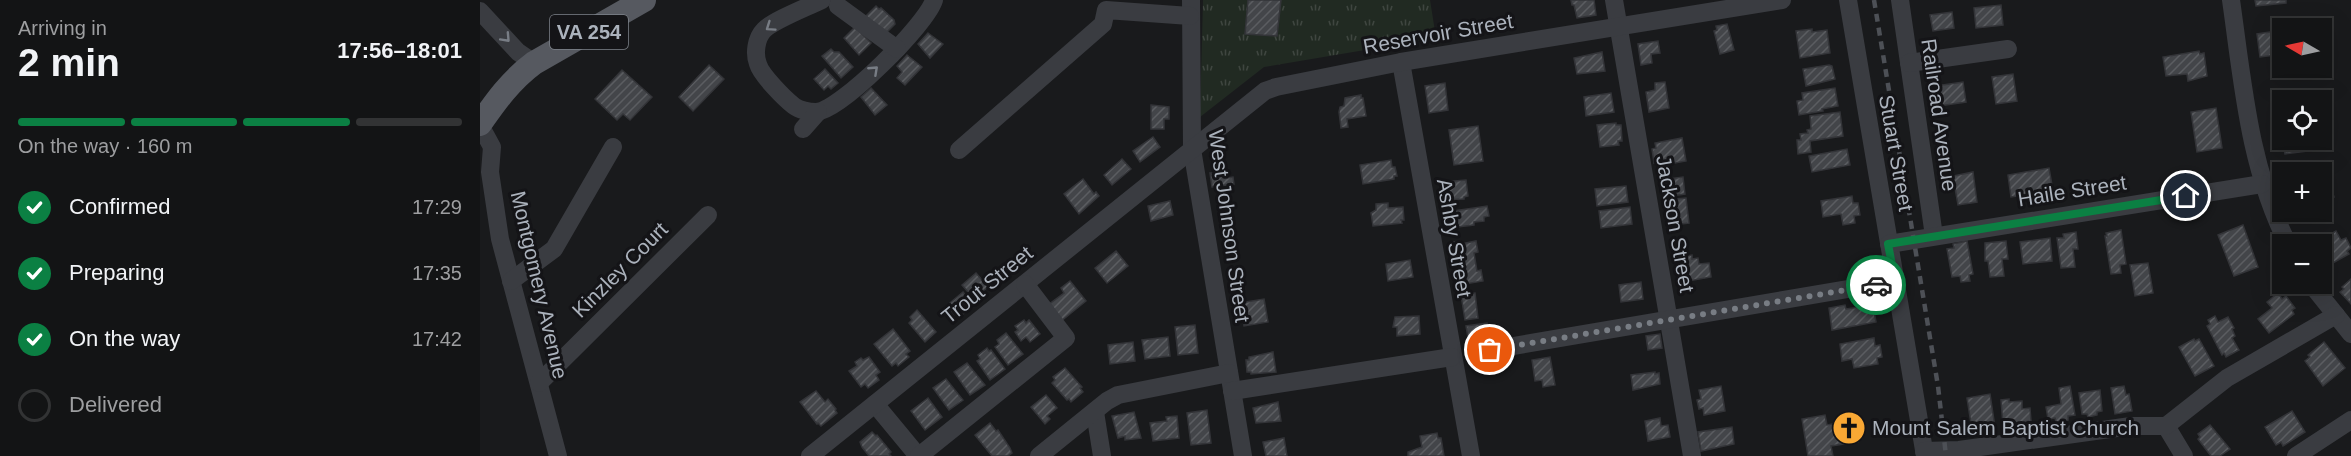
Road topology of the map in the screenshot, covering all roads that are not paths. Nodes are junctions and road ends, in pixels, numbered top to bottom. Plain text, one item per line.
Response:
1 (644, 0) edge
2 (934, 0) edge
3 (1614, 0) edge
4 (1782, 0) edge
5 (1848, 0) edge
6 (1900, 0) edge
7 (2231, 0) edge
8 (830, 3) edge
9 (1190, 8) edge
10 (480, 11) edge
11 (1619, 27) junction
12 (897, 49) junction
13 (2008, 49) dead end
14 (1401, 62) junction
15 (534, 63) junction
16 (1909, 63) junction
17 (818, 112) junction
18 (480, 124) edge
19 (803, 129) dead end
20 (614, 147) dead end
21 (1192, 149) junction
22 (959, 150) dead end
23 (2262, 184) junction
24 (708, 215) dead end
25 (2284, 234) edge
26 (1934, 236) junction
27 (1888, 244) junction
28 (511, 281) junction
29 (1895, 281) junction
30 (1025, 284) junction
31 (2319, 294) edge
32 (2336, 315) junction
33 (1669, 319) junction
34 (2351, 334) edge
35 (1490, 350) dead end
36 (1452, 357) junction
37 (1231, 382) junction
38 (539, 383) junction
39 (875, 404) junction
40 (1095, 412) junction
41 (2351, 420) edge
42 (2165, 426) junction
43 (1925, 453) edge
44 (558, 456) edge
45 (810, 456) edge
46 (919, 456) edge
47 (1039, 456) edge
48 (1102, 456) edge
49 (1243, 456) edge
50 (1471, 456) edge
51 (1692, 456) edge
52 (2184, 456) edge
53 (2296, 456) edge

1 - 15 main road, VA 254
2 - 12 street
3 - 11 street, Jackson Street
4 - 11 street, Reservoir Street
5 - 27 street, Stuart Street
6 - 16 street, Railroad Avenue
7 - 23 street
8 - 12 street
8 -> 17 street
9 - 21 street, West Johnson Street
9 - 22 street
10 -> 15 street
11 - 14 street, Reservoir Street
11 - 33 street, Jackson Street
17 -> 12 street
13 - 16 street
14 - 21 street, Reservoir Street
14 - 36 street, Ashby Street
15 - 18 main road, VA 254
16 - 26 street, Railroad Avenue
17 - 19 street
18 - 28 street, Montgomery Avenue
20 - 28 street
21 - 30 street, Trout Street
21 - 37 street, West Johnson Street
23 - 25 street
23 - 26 street, Haile Street
24 - 38 street, Kinzley Court
26 - 27 street, Haile Street
27 - 29 street, Stuart Street
28 - 38 street, Montgomery Avenue
29 - 33 street
29 - 43 street, Stuart Street
30 - 39 street, Trout Street
30 - 46 street
31 - 32 street
32 - 34 street
32 - 42 street
33 - 35 street
33 - 51 street, Jackson Street
36 - 37 street
36 - 50 street, Ashby Street
37 - 40 street
37 - 49 street, West Johnson Street
38 - 44 street, Montgomery Avenue
39 - 45 street, Trout Street
39 - 46 street
40 - 47 street
40 - 48 street
41 - 53 street
42 - 43 street
42 - 52 street

